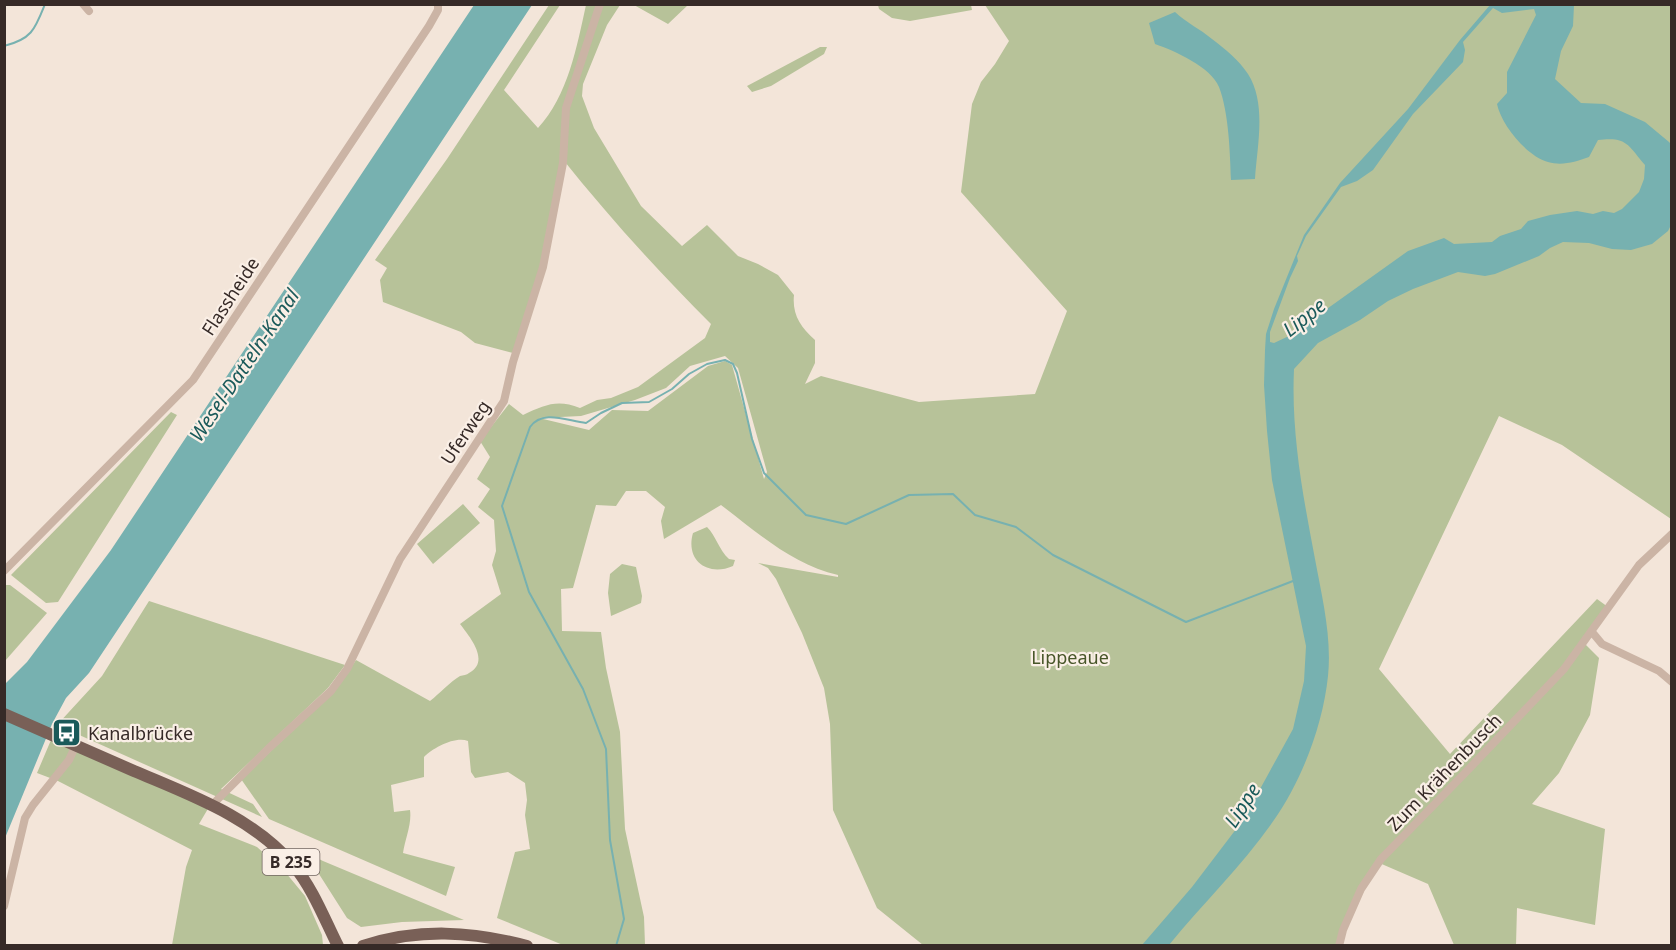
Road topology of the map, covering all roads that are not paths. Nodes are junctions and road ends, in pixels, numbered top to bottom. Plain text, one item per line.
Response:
1 (438, 4) edge
2 (600, 4) edge
3 (1671, 534) edge
4 (4, 571) edge
5 (1592, 632) junction
6 (1671, 682) edge
7 (4, 714) edge
8 (76, 746) junction
9 (211, 806) junction
10 (4, 906) edge
11 (338, 945) edge
12 (363, 945) edge
13 (527, 945) edge
14 (1339, 945) edge

1 - 4 street, Flassheide
2 - 9 street, Uferweg
3 - 5 street, Zum Krähenbusch
5 - 6 street
5 - 14 street, Zum Krähenbusch
7 - 8 main road, B 235
8 - 9 main road, B 235
8 - 10 street
9 - 11 main road, B 235
12 - 13 main road

